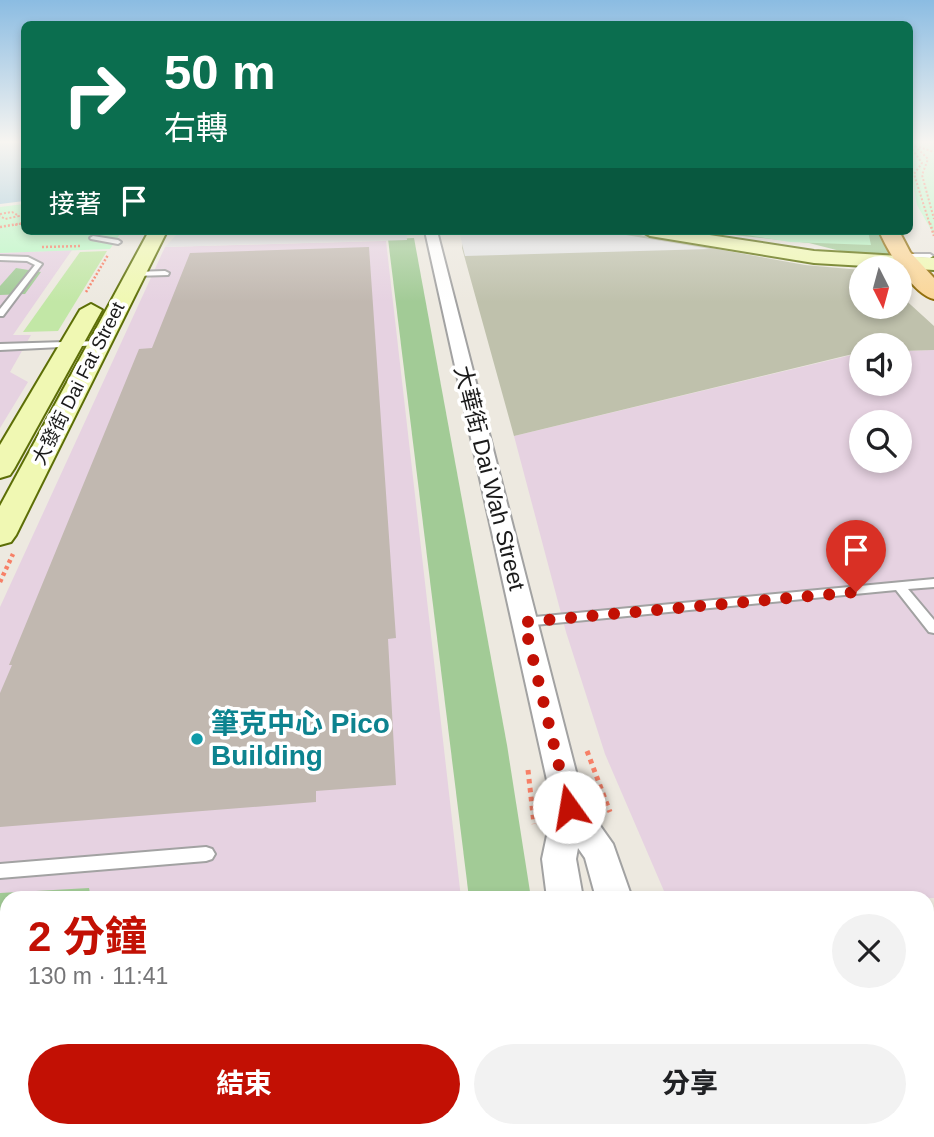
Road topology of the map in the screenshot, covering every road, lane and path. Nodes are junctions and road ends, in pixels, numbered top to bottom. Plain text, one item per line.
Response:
1 (919, 196) edge
2 (928, 196) edge
3 (21, 212) edge
4 (15, 213) junction
5 (0, 215) edge
6 (934, 219) edge
7 (21, 224) edge
8 (0, 227) edge
9 (156, 235) edge
10 (432, 235) edge
11 (675, 235) edge
12 (714, 235) edge
13 (891, 235) edge
14 (128, 237) edge
15 (93, 238) joint
16 (37, 248) dead end
17 (930, 251) edge
18 (849, 256) edge
19 (876, 256) edge
20 (902, 256) edge
21 (912, 257) edge
22 (0, 258) edge
23 (912, 268) edge
24 (165, 273) dead end
25 (133, 274) junction
26 (934, 292) edge
27 (0, 314) edge
28 (98, 343) junction
29 (72, 344) junction
30 (0, 347) edge
31 (0, 469) edge
32 (0, 536) edge
33 (934, 583) edge
34 (900, 587) junction
35 (524, 622) junction
36 (934, 629) edge
37 (569, 807) junction
38 (206, 854) dead end
39 (0, 872) edge
40 (564, 891) edge
41 (612, 891) edge

1 - 17 path
2 - 6 path
3 - 4 path
4 - 5 path
4 - 5 path
7 - 8 path
9 - 25 street, 大發街 Dai Fat Street
10 - 35 street, 大華街 Dai Wah Street
11 - 18 street
12 - 19 street
13 - 20 main road
14 - 15 lane
14 - 29 street, 大發街 Dai Fat Street
15 - 16 path
17 - 21 street
22 - 27 lane
23 - 26 main road
24 - 25 lane
25 - 28 street, 大發街 Dai Fat Street
28 - 29 lane
28 - 32 street, 大發街 Dai Fat Street
29 - 30 lane
29 - 31 street, 大發街 Dai Fat Street
33 - 34 lane
34 - 35 lane
34 - 36 lane
35 - 37 street, 大華街 Dai Wah Street
37 - 40 street, 大華街 Dai Wah Street
37 - 41 street, 大華街 Dai Wah Street
38 - 39 lane

